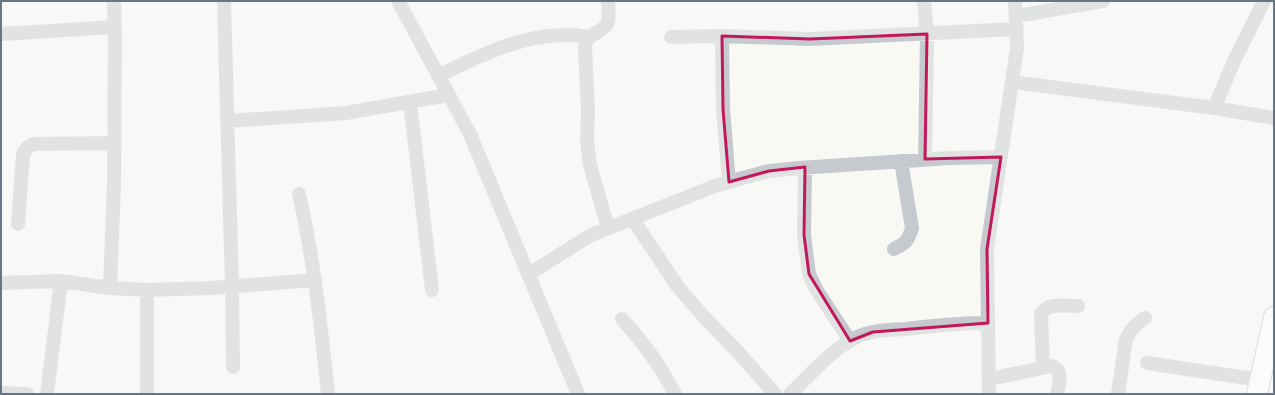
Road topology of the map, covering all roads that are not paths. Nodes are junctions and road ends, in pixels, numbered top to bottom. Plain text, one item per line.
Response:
1 (114, 1) edge
2 (224, 1) edge
3 (398, 1) edge
4 (608, 1) edge
5 (924, 1) edge
6 (1015, 1) edge
7 (1103, 1) edge
8 (1264, 1) edge
9 (1016, 22) junction
10 (115, 27) junction
11 (1, 34) edge
12 (927, 34) junction
13 (722, 36) junction
14 (589, 37) junction
15 (670, 37) dead end
16 (438, 76) junction
17 (1012, 82) junction
18 (448, 96) junction
19 (410, 102) junction
20 (1214, 108) junction
21 (1274, 118) edge
22 (227, 121) junction
23 (114, 143) junction
24 (1001, 157) junction
25 (925, 159) junction
26 (901, 161) junction
27 (805, 168) junction
28 (729, 182) junction
29 (299, 194) dead end
30 (632, 218) junction
31 (18, 224) dead end
32 (608, 228) junction
33 (894, 249) dead end
34 (529, 274) junction
35 (315, 280) junction
36 (61, 281) junction
37 (1, 283) edge
38 (232, 287) junction
39 (110, 288) junction
40 (147, 290) junction
41 (432, 290) dead end
42 (1078, 306) dead end
43 (1145, 318) dead end
44 (622, 319) dead end
45 (988, 323) junction
46 (1273, 324) edge
47 (850, 341) junction
48 (1147, 363) dead end
49 (233, 367) dead end
50 (1043, 368) junction
51 (989, 379) junction
52 (1259, 387) edge
53 (1, 393) edge
54 (27, 394) edge
55 (47, 394) edge
56 (147, 394) edge
57 (328, 394) edge
58 (578, 394) edge
59 (675, 394) edge
60 (775, 394) edge
61 (790, 394) edge
62 (989, 394) edge
63 (1057, 394) edge
64 (1118, 394) edge

1 - 10 street
2 - 22 street
3 - 16 street
4 - 14 street
5 - 12 street
6 - 9 street
7 - 9 street
8 - 20 street
9 - 12 street
9 - 17 street
10 - 11 street
10 - 23 street
12 - 13 street
12 - 25 street
13 - 15 street
13 - 28 street
14 - 16 street
14 - 32 street
16 - 18 street
17 - 20 street
17 - 24 street
18 - 19 street
18 - 34 street
19 - 22 street
19 - 41 street
20 - 21 street
22 - 38 street
23 - 31 street
23 - 39 street
24 - 25 street
24 - 45 street
25 - 26 street
26 - 27 street
26 - 33 street
27 - 28 street
27 - 47 street
28 - 30 street
29 - 35 street
30 - 32 street
30 - 60 street
32 - 34 street
34 - 58 street
35 - 38 street
35 - 57 street
36 - 37 street
36 - 39 street
36 - 55 street
38 - 40 street
38 - 49 street
39 - 40 street
40 - 56 street
42 - 50 street
43 - 64 street
44 - 59 street
45 - 47 street
45 - 51 street
46 - 52 street
47 - 61 street
48 - 52 street
50 - 51 street
50 - 63 street
51 - 62 street
53 - 54 street

